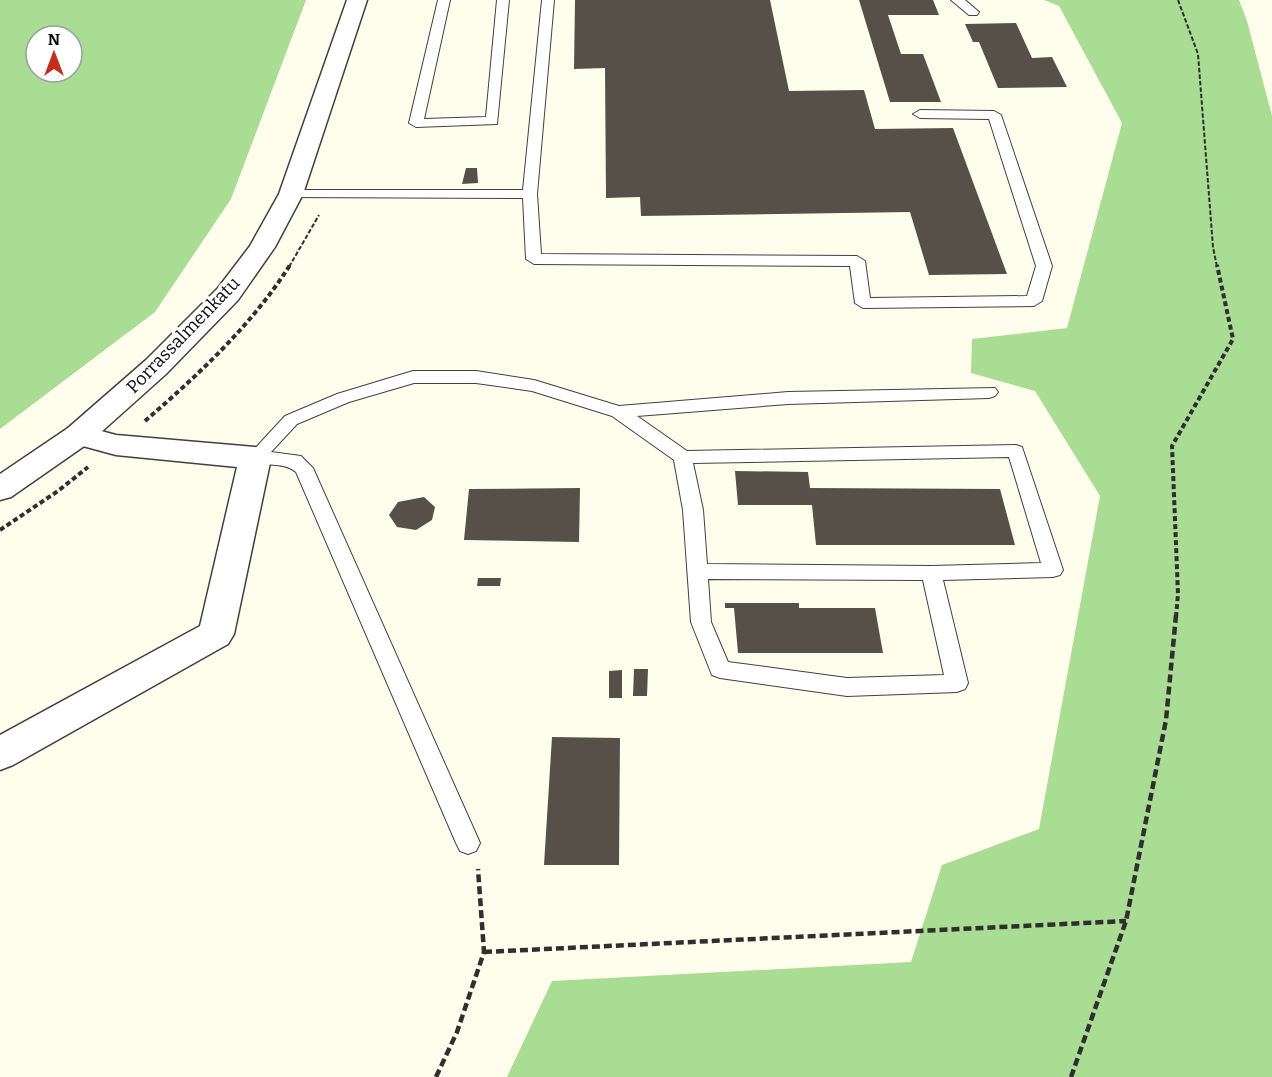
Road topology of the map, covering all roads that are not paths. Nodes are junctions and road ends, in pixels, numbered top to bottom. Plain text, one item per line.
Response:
1 (357, 0) edge
2 (444, 0) edge
3 (503, 0) edge
4 (548, 0) edge
5 (957, 0) edge
6 (973, 12) dead end
7 (920, 114) dead end
8 (291, 194) junction
9 (530, 194) junction
10 (989, 392) dead end
11 (618, 412) junction
12 (79, 435) junction
13 (683, 457) junction
14 (255, 458) junction
15 (0, 489) edge
16 (697, 571) junction
17 (931, 573) junction
18 (0, 754) edge
19 (468, 843) road end

1 - 8 street, Porrassalmenkatu
2 - 3 lane
4 - 9 lane
5 - 6 lane
7 - 9 lane
8 - 9 lane
8 - 12 street, Porrassalmenkatu
10 - 11 lane
11 - 13 lane
11 - 14 lane
12 - 14 street
12 - 15 street, Porrassalmenkatu
13 - 16 lane
13 - 17 lane
14 - 18 street
14 - 19 lane
16 - 17 lane
16 - 17 lane

